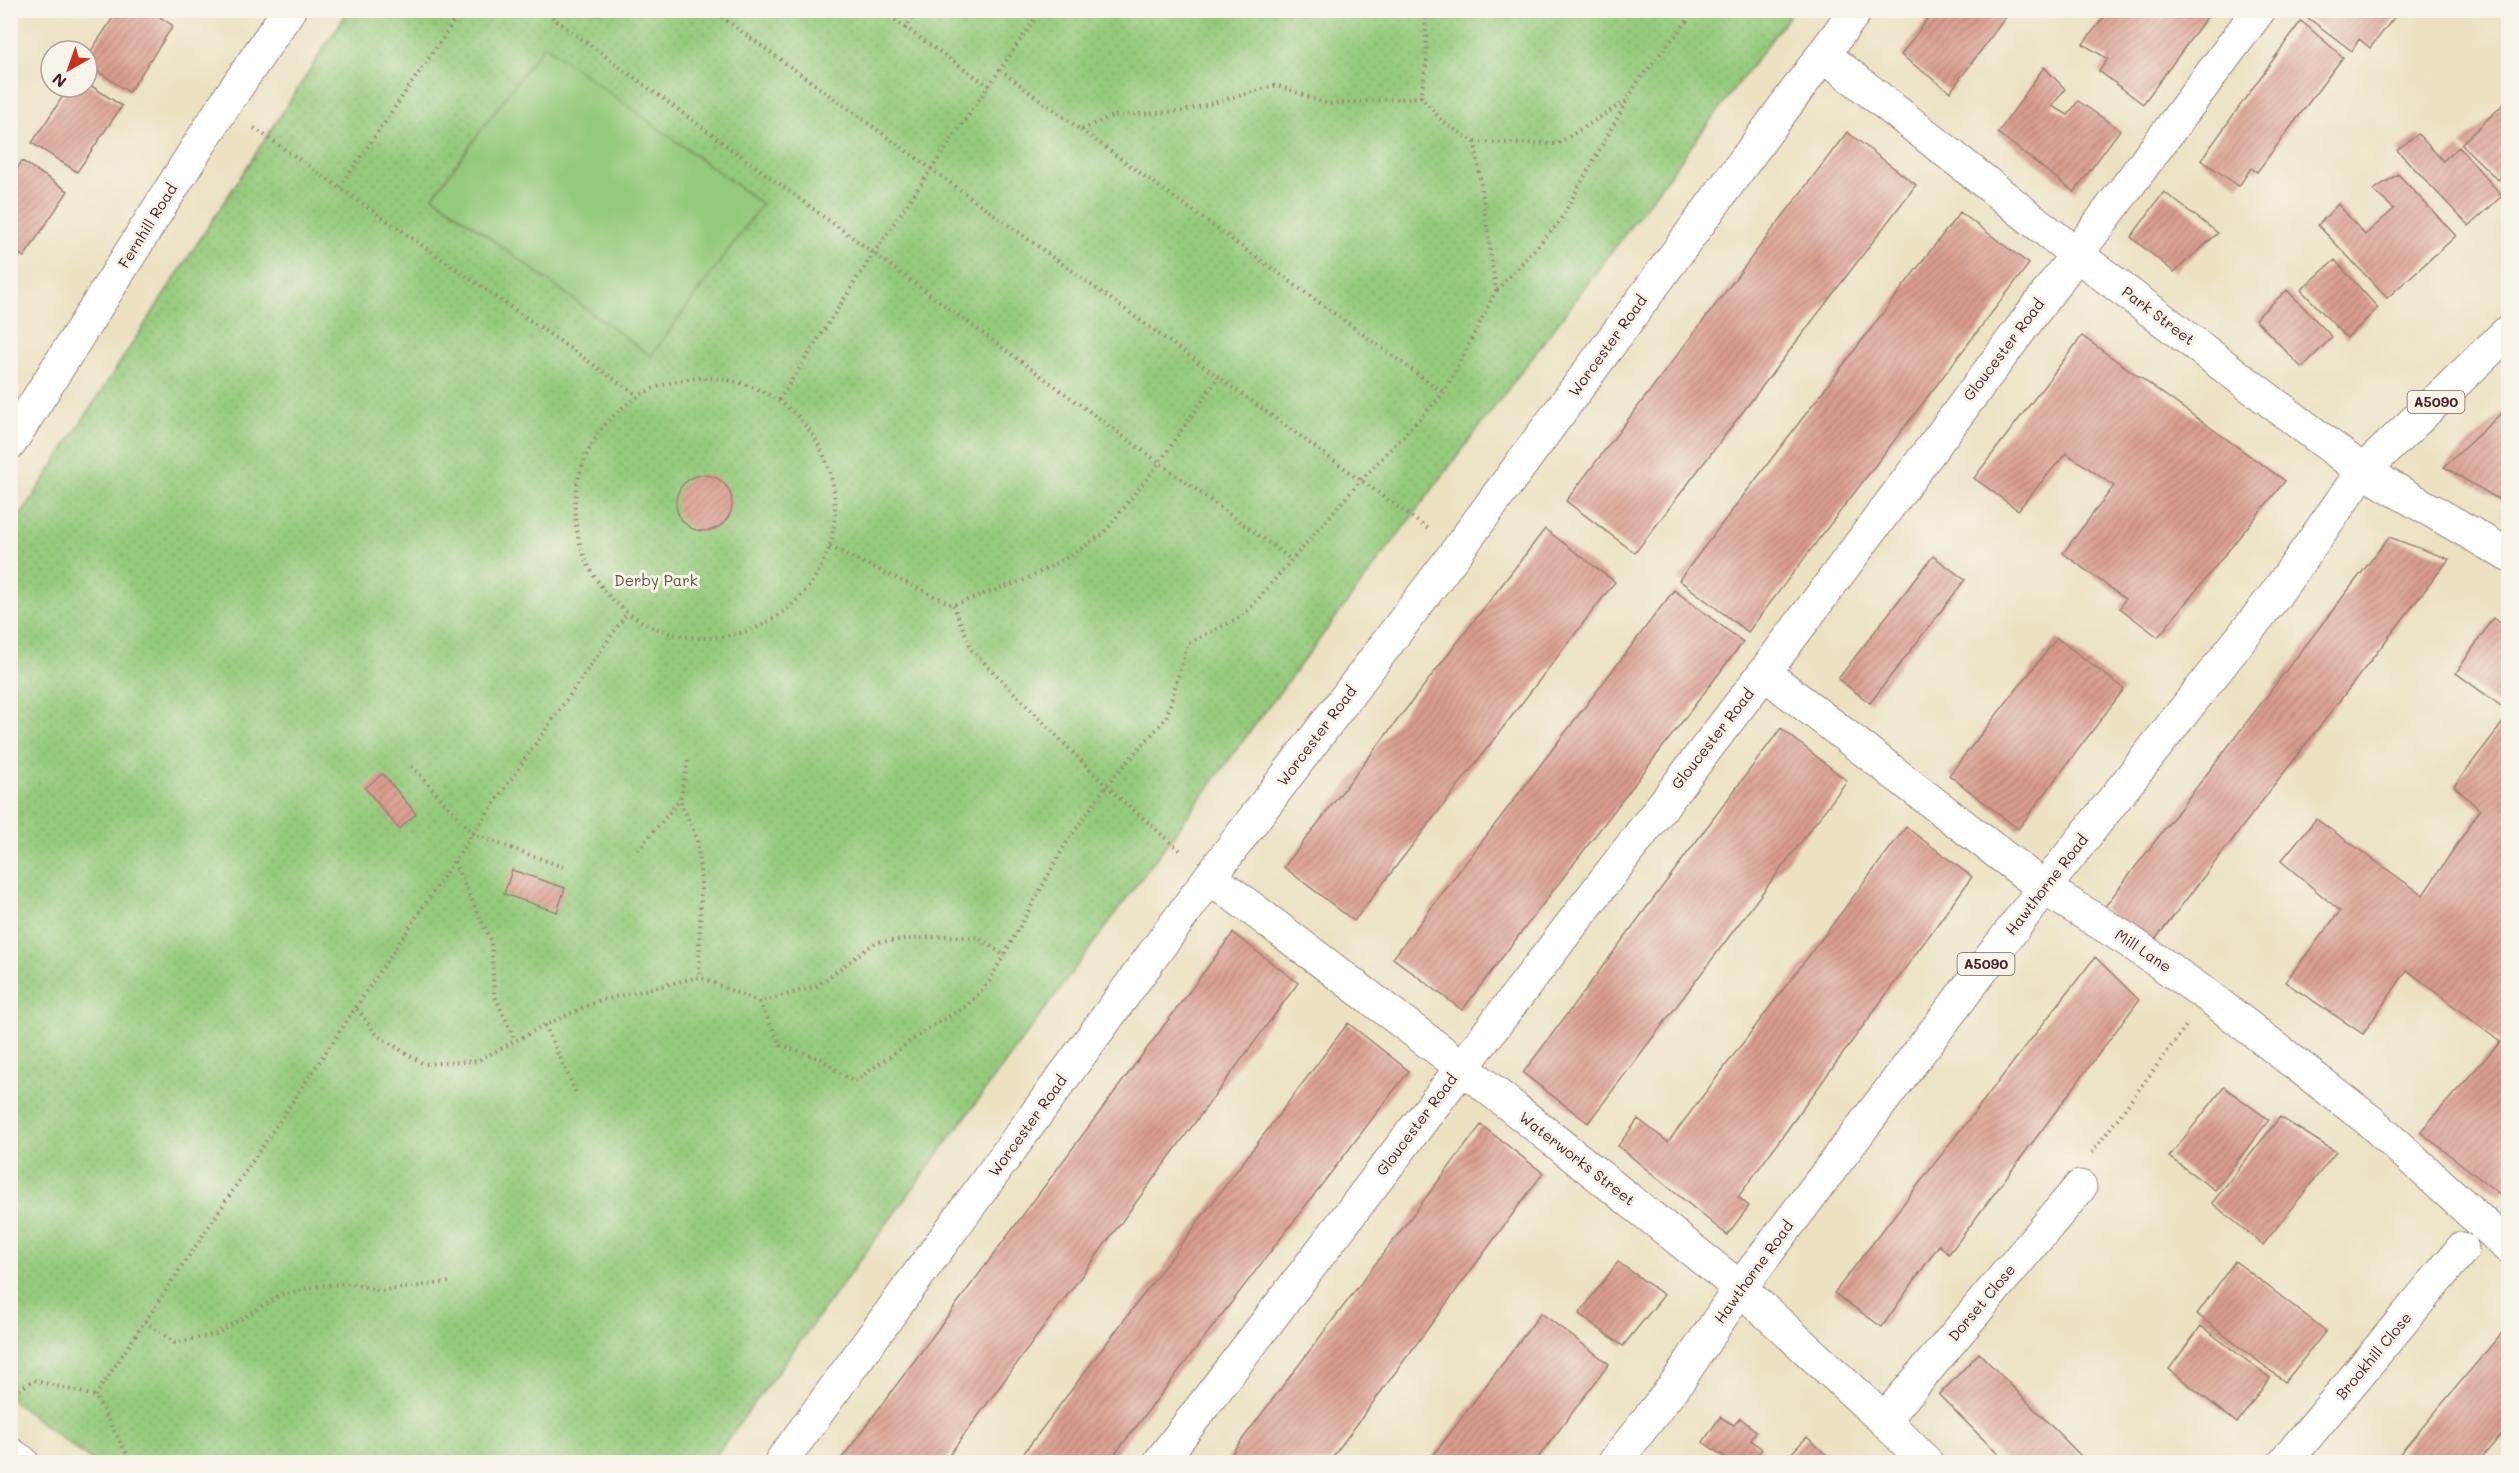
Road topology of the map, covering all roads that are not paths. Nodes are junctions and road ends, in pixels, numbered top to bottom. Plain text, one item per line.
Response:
1 (289, 10) edge
2 (1856, 10) edge
3 (2259, 10) edge
4 (1823, 54) junction
5 (2076, 254) junction
6 (2508, 332) edge
7 (10, 444) edge
8 (2363, 471) junction
9 (2508, 555) edge
10 (1764, 673) junction
11 (1210, 876) junction
12 (2044, 888) junction
13 (1462, 1067) junction
14 (2080, 1187) road end
15 (2508, 1246) edge
16 (2462, 1249) dead end
17 (1740, 1288) junction
18 (1884, 1420) junction
19 (10, 1454) edge
20 (22, 1462) edge
21 (781, 1462) edge
22 (1160, 1462) edge
23 (1615, 1462) edge
24 (1926, 1462) edge
25 (2284, 1462) edge

1 - 7 street, Fernhill Road
2 - 4 street, Worcester Road
3 - 5 street, Gloucester Road
4 - 5 street, Park Street
4 - 11 street, Worcester Road
5 - 8 street, Park Street
5 - 10 street, Gloucester Road
6 - 8 street, Hawthorne Road / A5090
8 - 9 street, Park Street
8 - 12 street, Hawthorne Road / A5090
10 - 12 street, Mill Lane
10 - 13 street, Gloucester Road
11 - 13 street, Waterworks Street
11 - 21 street, Worcester Road
12 - 15 street, Mill Lane
12 - 17 street, Hawthorne Road / A5090
13 - 17 street, Waterworks Street
13 - 22 street, Gloucester Road
14 - 18 street, Dorset Close
16 - 25 street, Brookhill Close
17 - 18 street, Waterworks Street
17 - 23 street, Hawthorne Road / A5090
18 - 24 street, Waterworks Street
19 - 20 street

